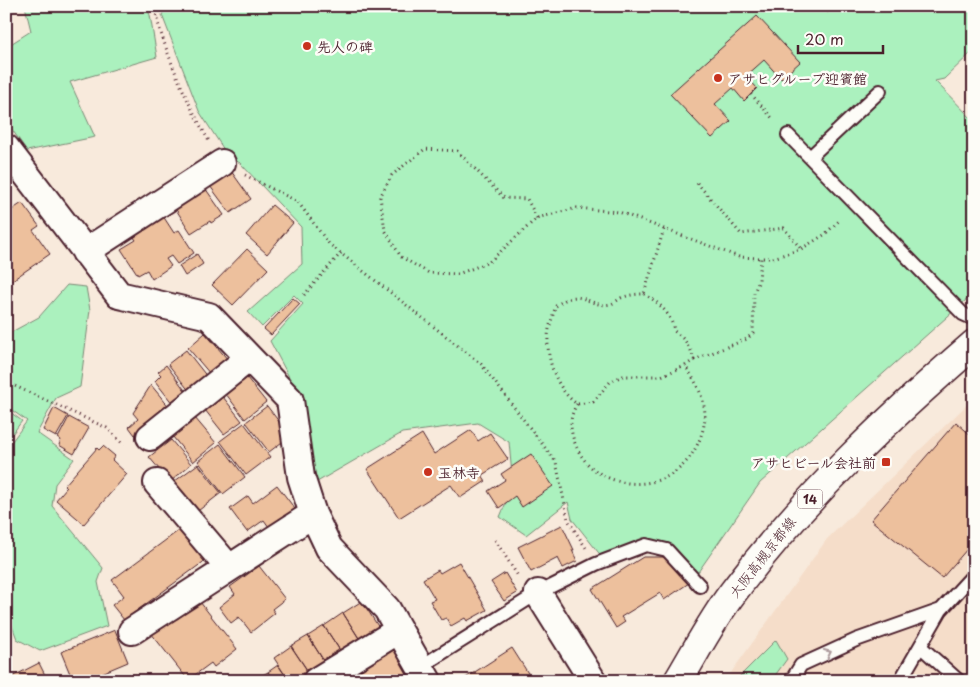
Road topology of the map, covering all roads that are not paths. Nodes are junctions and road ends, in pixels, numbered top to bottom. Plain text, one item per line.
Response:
1 (880, 91) dead end
2 (788, 135) dead end
3 (6, 148) edge
4 (810, 157) junction
5 (222, 163) road end
6 (85, 252) junction
7 (974, 319) edge
8 (974, 344) edge
9 (249, 358) junction
10 (150, 437) dead end
11 (158, 484) dead end
12 (313, 514) junction
13 (229, 568) junction
14 (974, 574) edge
15 (700, 586) dead end
16 (535, 595) junction
17 (941, 610) junction
18 (399, 630) junction
19 (132, 631) dead end
20 (920, 647) junction
21 (424, 674) edge
22 (316, 681) edge
23 (593, 681) edge
24 (678, 681) edge
25 (790, 681) edge
26 (900, 681) edge
27 (959, 681) edge

1 - 4 lane
2 - 4 lane
3 - 6 street
4 - 7 lane
5 - 6 street
6 - 9 street
8 - 24 main road, 大阪高槻京都線 / 14
9 - 10 street
9 - 12 street
11 - 13 street
12 - 13 street
12 - 18 street
13 - 19 street
14 - 17 lane
15 - 16 lane
16 - 21 lane
16 - 23 street
17 - 20 lane
25 -> 17 lane
18 - 21 street
18 - 22 street
20 - 26 lane
20 - 27 lane

